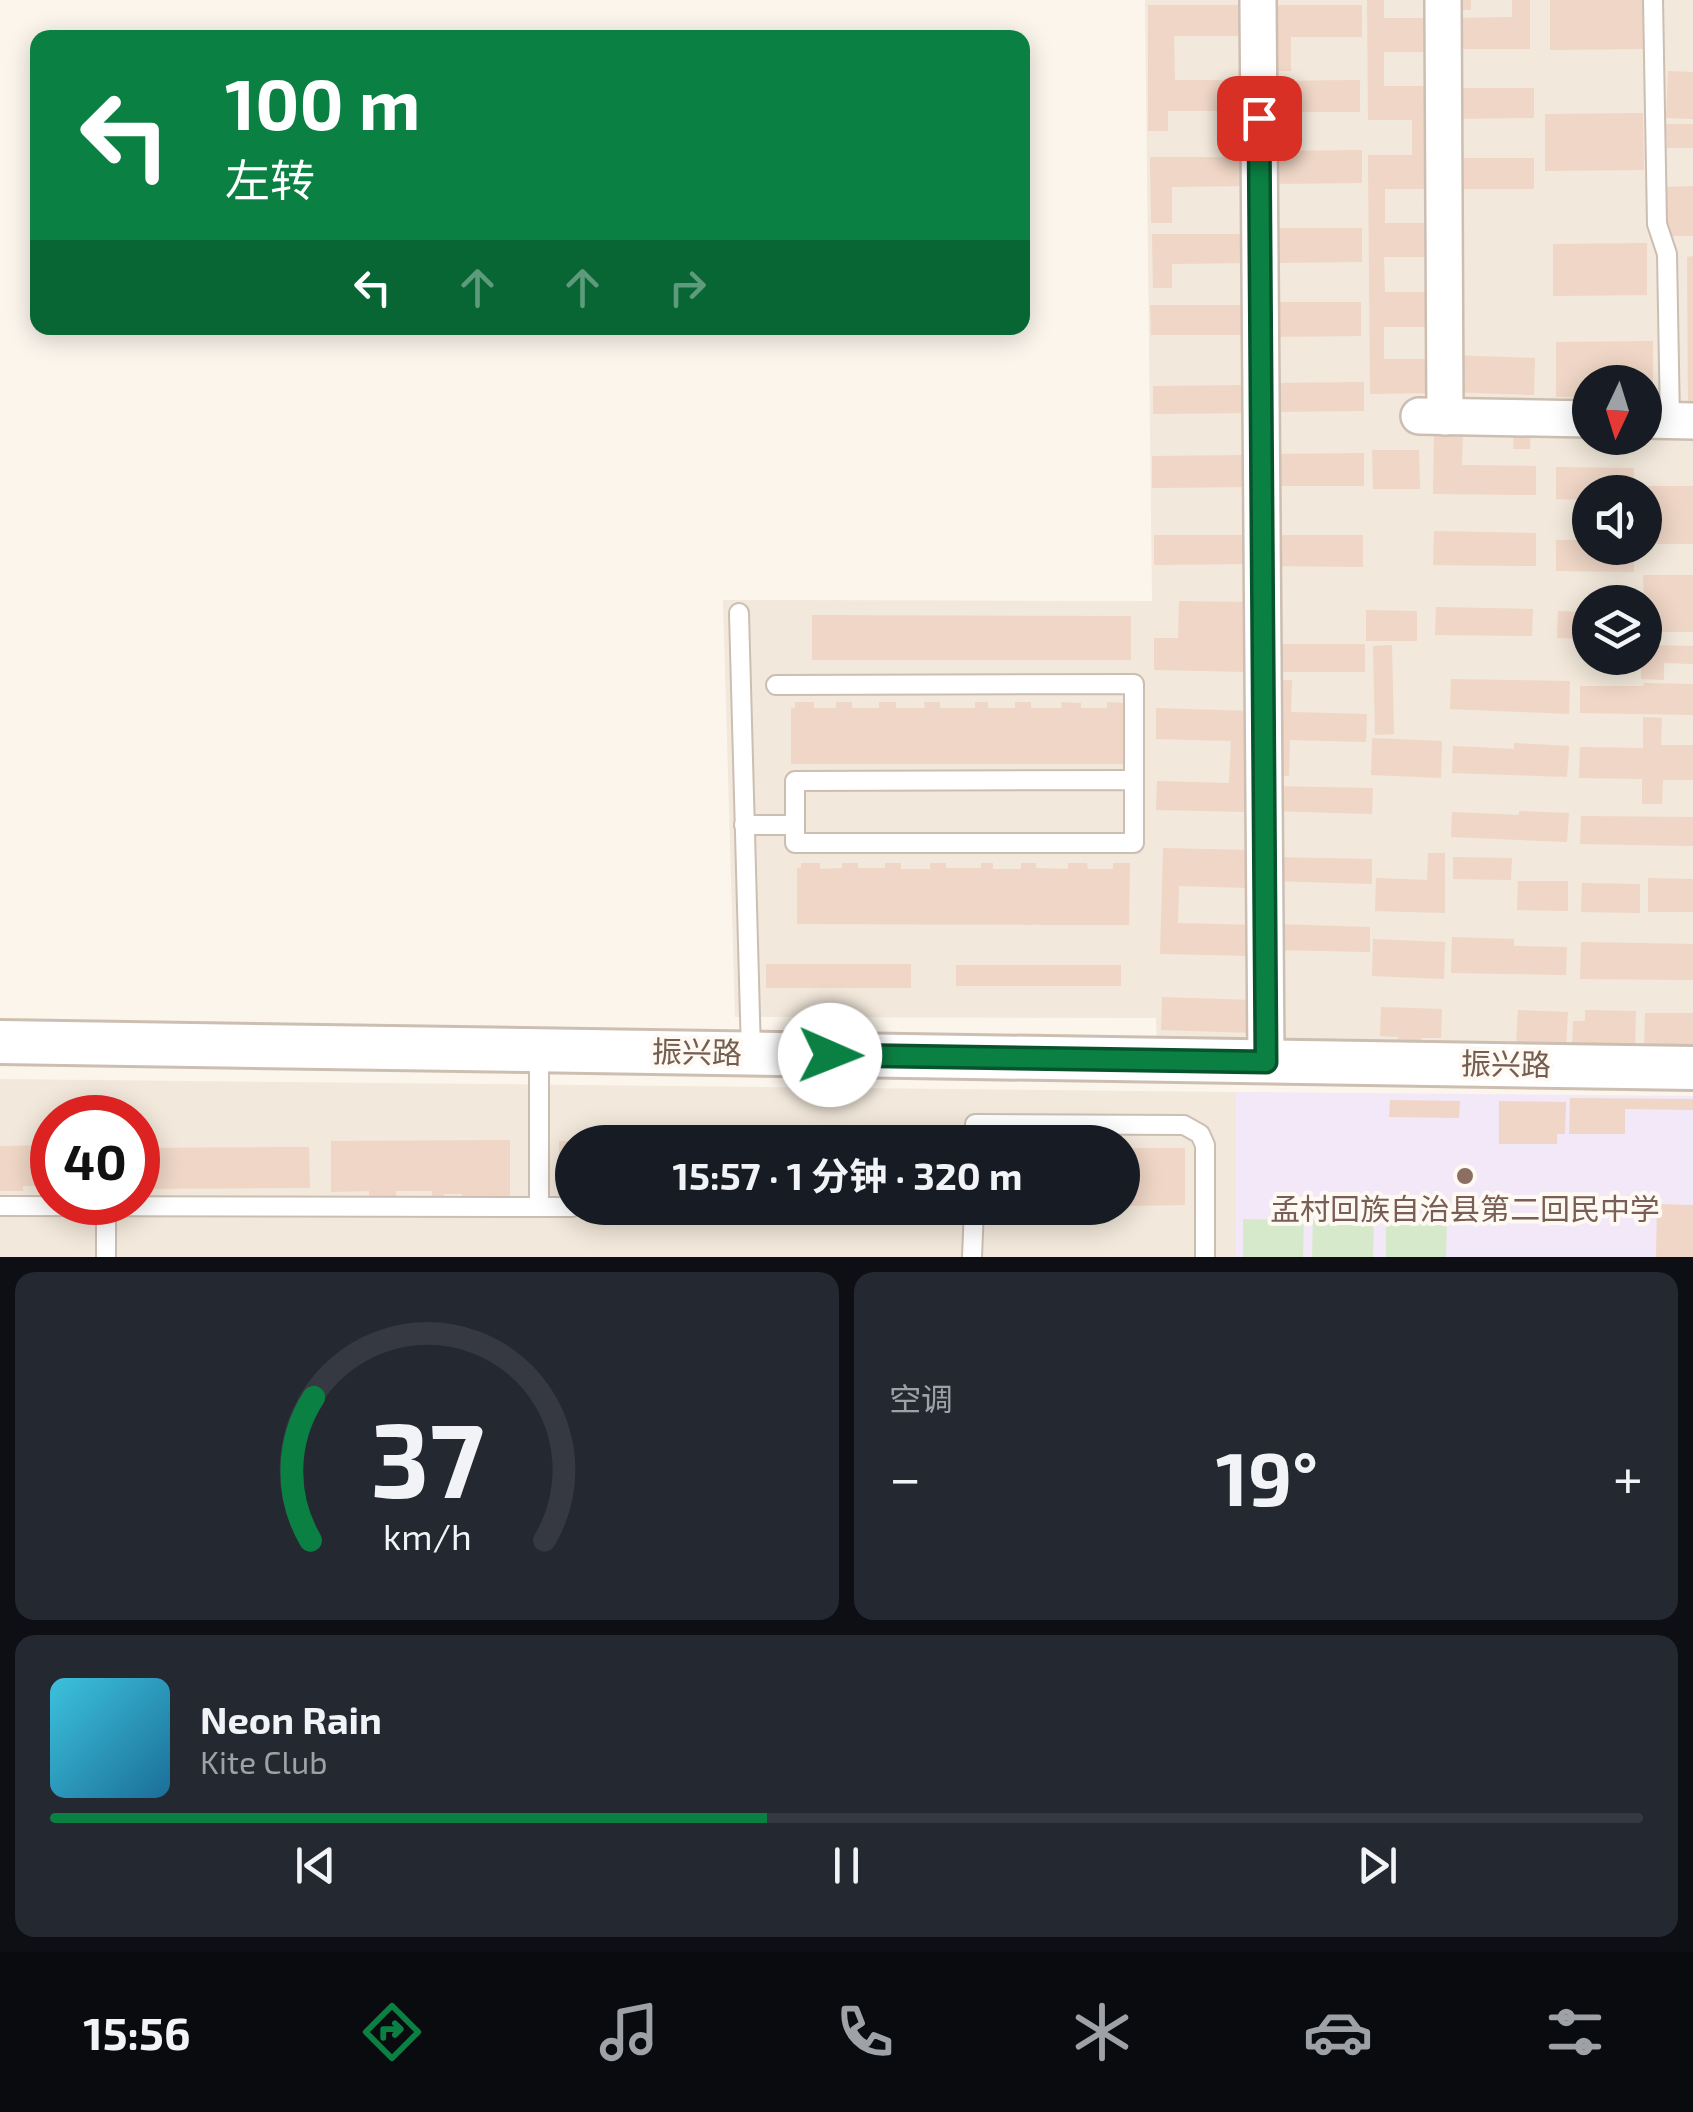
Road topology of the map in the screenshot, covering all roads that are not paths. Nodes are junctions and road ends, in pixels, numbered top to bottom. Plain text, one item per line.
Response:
1 (1258, 0) edge
2 (1443, 0) edge
3 (1654, 0) edge
4 (1572, 419) edge
5 (1669, 421) edge
6 (738, 613) dead end
7 (776, 684) dead end
8 (1134, 780) junction
9 (744, 824) junction
10 (795, 825) junction
11 (0, 1042) edge
12 (539, 1050) junction
13 (750, 1054) junction
14 (1266, 1062) junction
15 (1693, 1068) edge
16 (975, 1125) edge
17 (160, 1204) edge
18 (30, 1205) edge
19 (0, 1206) edge
20 (539, 1207) junction
21 (555, 1207) edge
22 (106, 1225) edge
23 (973, 1225) edge
24 (106, 1257) edge
25 (972, 1257) edge
26 (1205, 1257) edge

1 - 14 street
2 - 4 street
3 - 5 lane
6 - 9 lane
7 - 8 lane
8 - 10 lane
8 - 10 lane
9 - 10 lane
9 - 13 lane
11 - 12 street, 振兴路
12 - 13 street, 振兴路
12 - 20 lane
13 - 14 street, 振兴路
14 - 15 street, 振兴路
16 - 26 lane
17 - 20 lane
18 - 19 lane
20 - 21 lane
22 - 24 lane
23 - 25 lane

